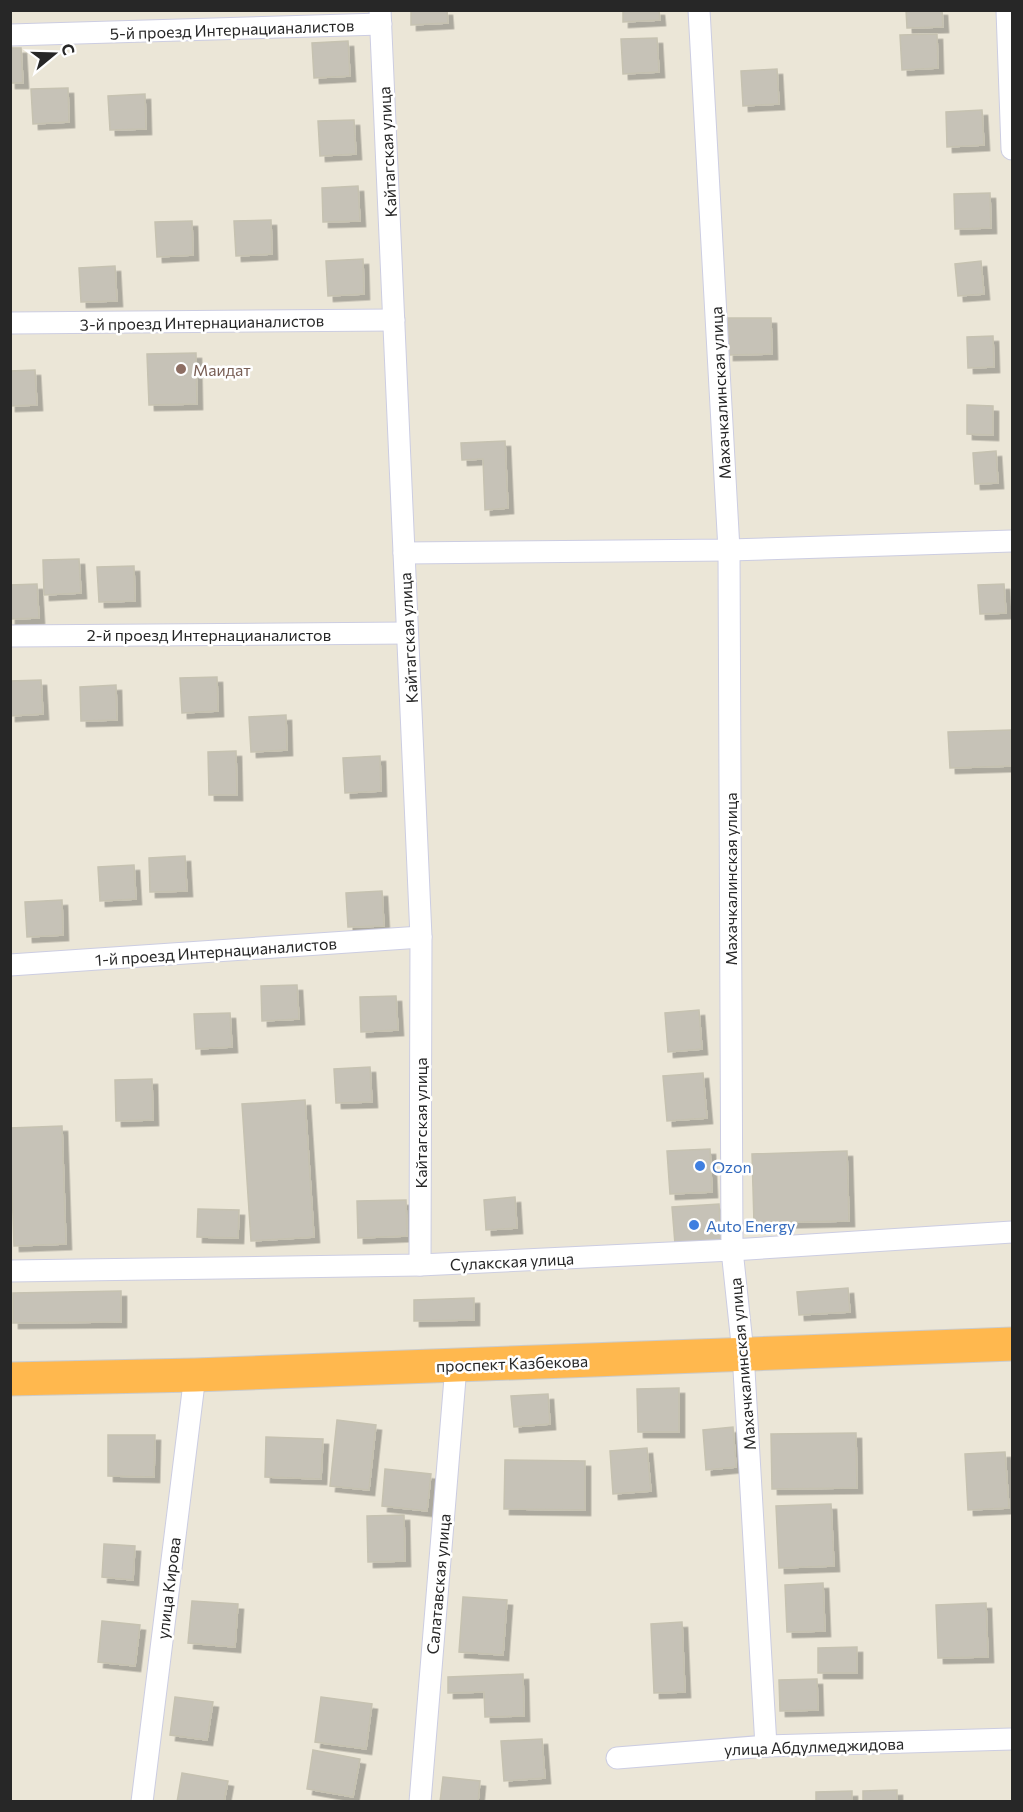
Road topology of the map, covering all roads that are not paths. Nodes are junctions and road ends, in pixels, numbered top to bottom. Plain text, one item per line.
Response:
1 (699, 10) edge
2 (1007, 10) edge
3 (381, 17) edge
4 (10, 35) edge
5 (1012, 149) edge
6 (394, 320) junction
7 (10, 323) edge
8 (1012, 541) edge
9 (729, 550) junction
10 (404, 553) junction
11 (407, 633) junction
12 (10, 636) edge
13 (421, 938) junction
14 (10, 965) edge
15 (1012, 1232) edge
16 (732, 1250) junction
17 (420, 1265) junction
18 (10, 1271) edge
19 (1012, 1326) edge
20 (1012, 1344) edge
21 (742, 1345) junction
22 (10, 1361) edge
23 (456, 1366) junction
24 (195, 1376) junction
25 (10, 1379) edge
26 (1012, 1739) edge
27 (766, 1746) junction
28 (617, 1758) dead end
29 (142, 1802) edge
30 (420, 1802) edge

1 - 9 street, Махачкалинская улица
2 - 5 street
3 - 4 street, 5-й проезд Интернацианалистов
3 - 6 street, Кайтагская улица
6 - 7 street, 3-й проезд Интернацианалистов
6 - 10 street, Кайтагская улица
8 - 9 street
9 - 10 street
9 - 16 street, Махачкалинская улица
10 - 11 street, Кайтагская улица
11 - 12 street, 2-й проезд Интернацианалистов
11 - 13 street, Кайтагская улица
13 - 14 street, 1-й проезд Интернацианалистов
13 - 17 street, Кайтагская улица
15 - 16 street, Сулакская улица
16 - 17 street, Сулакская улица
16 - 21 street, Махачкалинская улица
17 - 18 street, Сулакская улица
19 - 21 highway, проспект Казбекова
20 - 21 highway, проспект Казбекова
21 - 22 highway, проспект Казбекова
21 - 23 highway, проспект Казбекова
21 - 27 street, Махачкалинская улица
23 - 24 highway, проспект Казбекова
23 - 30 street, Салатавская улица
24 - 25 highway, проспект Казбекова
24 - 29 street, улица Кирова
26 - 27 street, улица Абдулмеджидова
27 - 28 street, улица Абдулмеджидова

